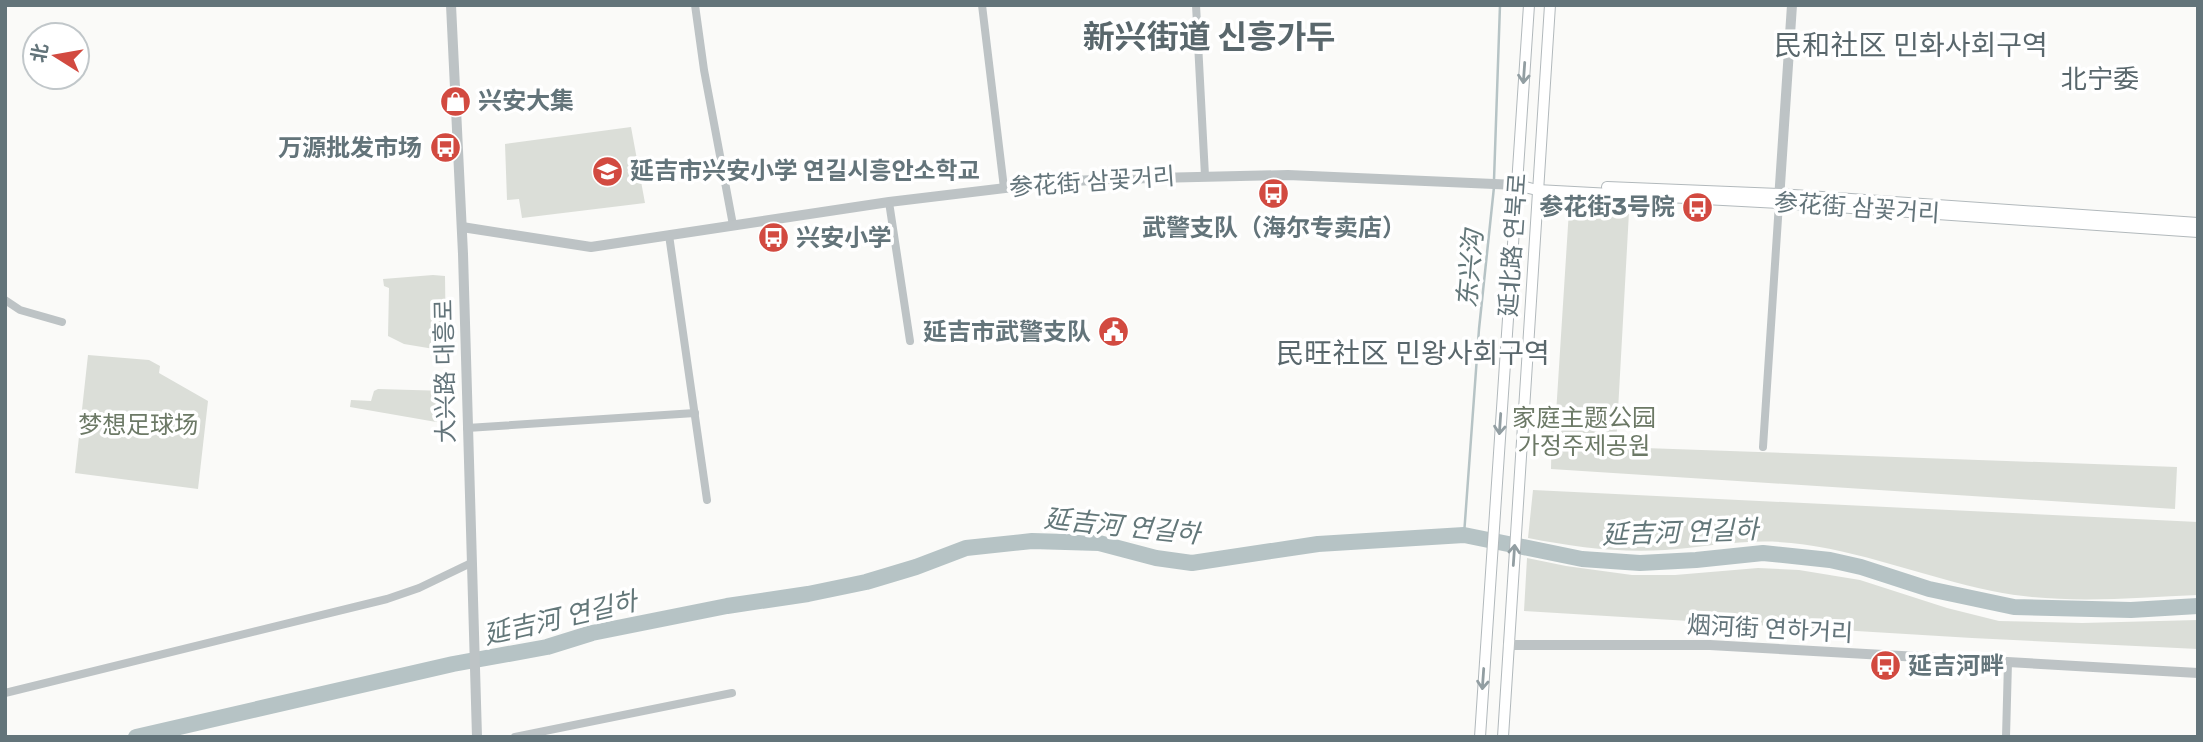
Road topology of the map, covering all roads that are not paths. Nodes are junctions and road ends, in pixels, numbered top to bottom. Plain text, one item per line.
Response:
1 (451, 5) edge
2 (695, 5) edge
3 (982, 5) edge
4 (1196, 5) edge
5 (1529, 5) edge
6 (1550, 5) edge
7 (1792, 5) edge
8 (1205, 176) junction
9 (1517, 185) junction
10 (1538, 186) junction
11 (1004, 188) junction
12 (1779, 198) junction
13 (889, 202) junction
14 (2198, 223) edge
15 (733, 225) junction
16 (462, 227) junction
17 (2198, 232) edge
18 (669, 235) junction
19 (5, 300) edge
20 (62, 322) dead end
21 (910, 341) dead end
22 (695, 413) junction
23 (467, 428) junction
24 (1763, 447) dead end
25 (707, 500) dead end
26 (471, 563) junction
27 (1508, 645) junction
28 (2008, 662) junction
29 (2198, 673) edge
30 (5, 693) edge
31 (732, 693) dead end
32 (477, 736) edge
33 (515, 737) edge
34 (1480, 737) edge
35 (1503, 737) edge
36 (2006, 737) edge

1 - 16 street, 大兴路 대흥로
2 - 15 street
3 - 11 street
4 - 8 street
5 -> 9 main road, 延北路 연북로
6 - 10 main road, 延北路 연북로
7 - 12 street
8 - 9 street, 参花街 삼꽃거리
8 - 11 street, 参花街 삼꽃거리
9 - 10 main road, 参花街 삼꽃거리
9 -> 34 main road, 延北路 연북로
10 - 12 main road, 参花街 삼꽃거리
27 -> 10 main road, 延北路 연북로
11 - 13 street, 参花街 삼꽃거리
12 - 14 main road, 参花街 삼꽃거리
12 - 17 main road, 参花街 삼꽃거리
12 - 24 street
13 - 15 street, 参花街 삼꽃거리
13 - 21 street
15 - 18 street, 参花街 삼꽃거리
16 - 18 street, 参花街 삼꽃거리
16 - 23 street, 大兴路 대흥로
18 - 22 street
19 - 20 street
22 - 23 street
22 - 25 street
23 - 26 street, 大兴路 대흥로
26 - 30 street
26 - 32 street, 大兴路 대흥로
27 - 28 street, 烟河街 연하거리
27 - 35 main road, 延北路 연북로
28 - 29 street, 烟河街 연하거리
28 - 36 street
31 - 33 street

